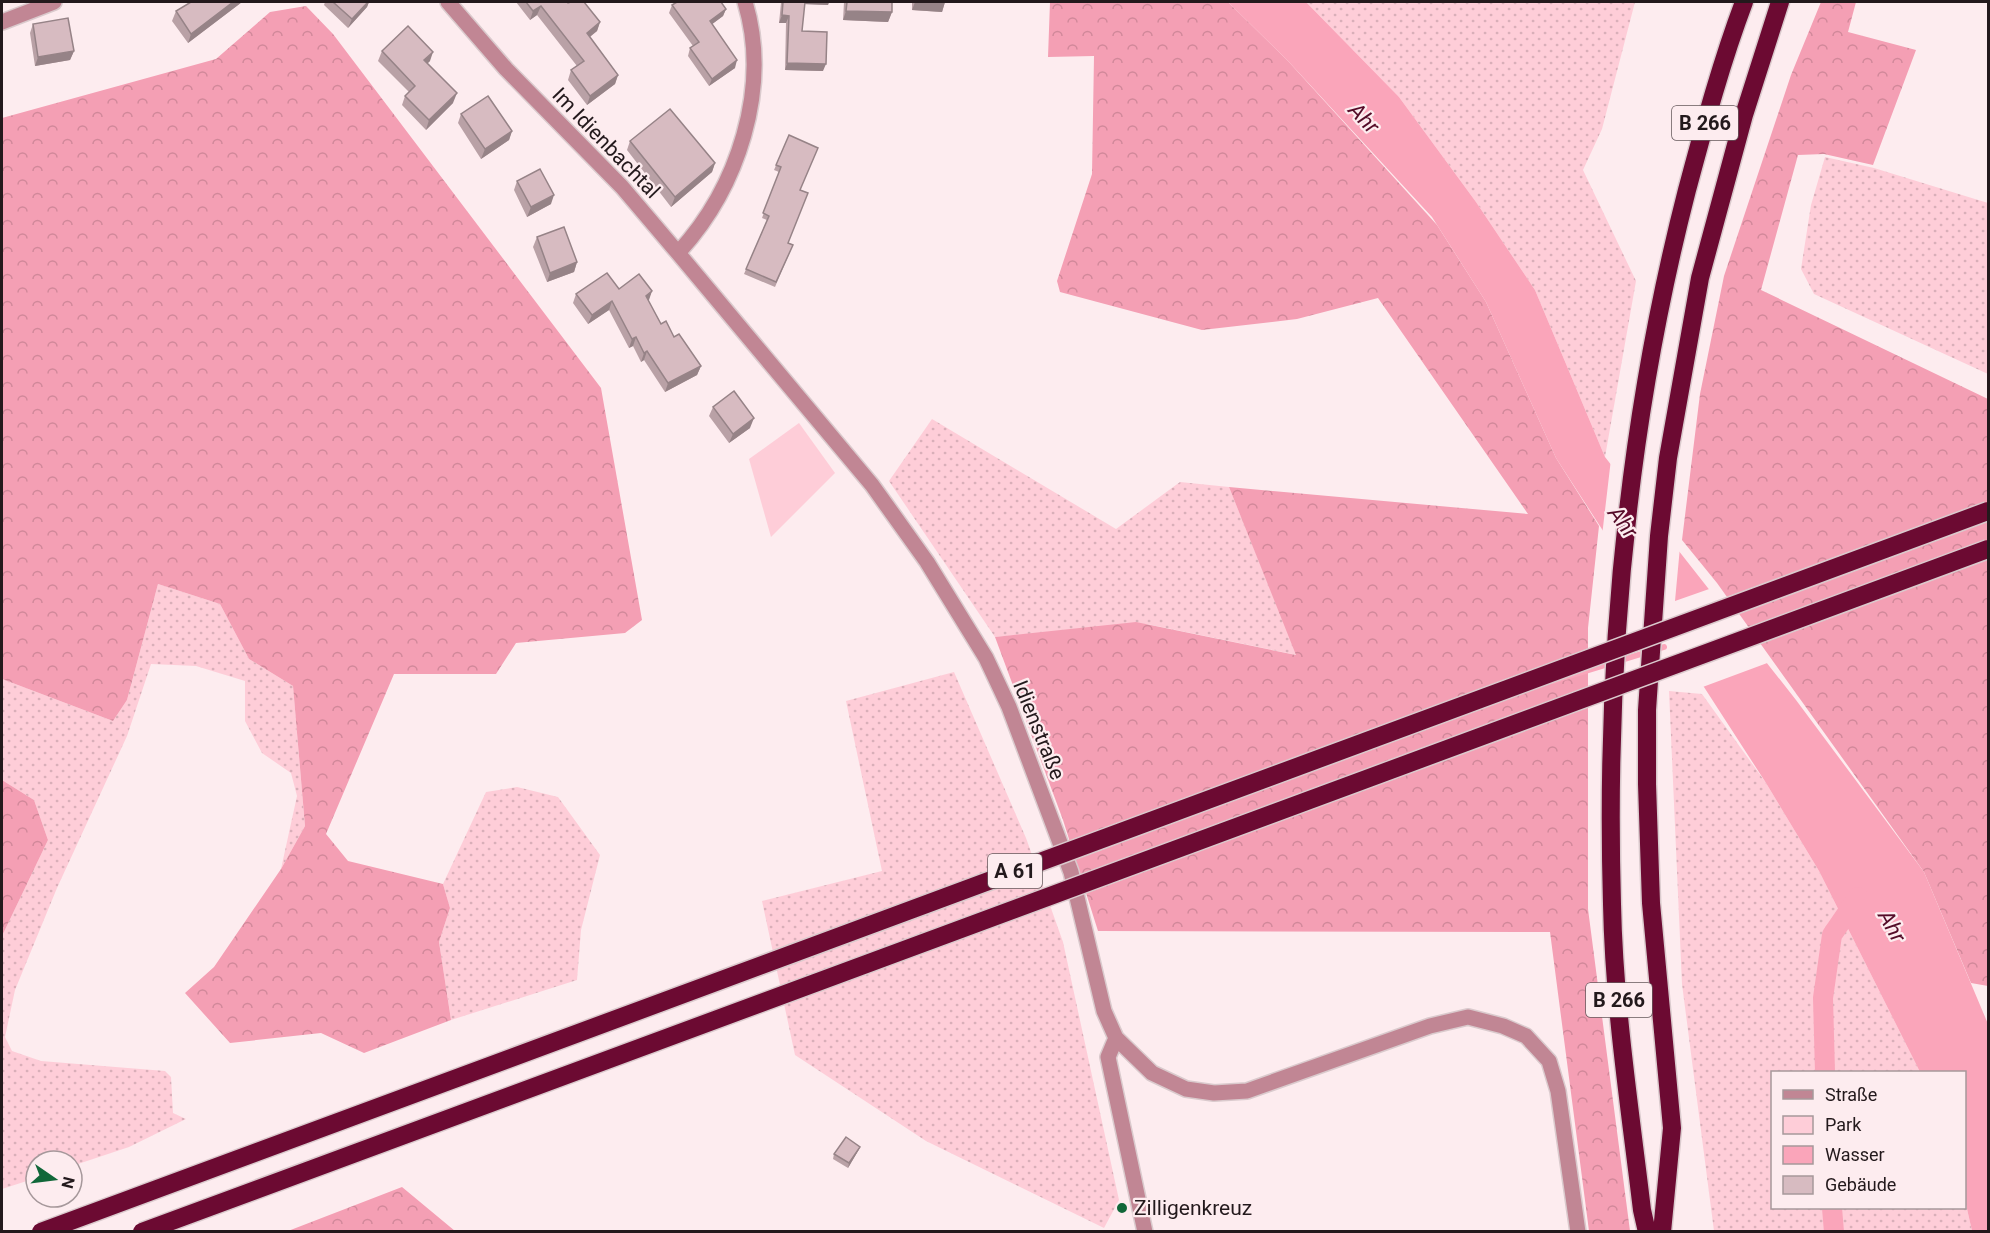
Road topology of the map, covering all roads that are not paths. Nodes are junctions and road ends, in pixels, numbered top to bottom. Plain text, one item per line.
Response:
1 (54, 2) edge
2 (448, 2) edge
3 (745, 2) edge
4 (1744, 2) edge
5 (1780, 2) edge
6 (2, 22) edge
7 (678, 253) junction
8 (731, 315) joint
9 (1989, 511) edge
10 (1989, 549) edge
11 (1116, 1038) junction
12 (41, 1232) edge
13 (142, 1232) edge
14 (1145, 1232) edge
15 (1578, 1232) edge
16 (1647, 1232) edge
17 (1662, 1232) edge

1 - 6 street
2 - 7 street, Im Idienbachtal
3 - 7 street
4 - 16 highway, B 266, bridge
5 - 17 highway, B 266, bridge
7 - 8 street, Im Idienbachtal
8 - 11 street, Idienstraße
9 - 12 highway, A 61, bridge
10 - 13 highway, A 61, bridge
11 - 14 street
11 - 15 street

